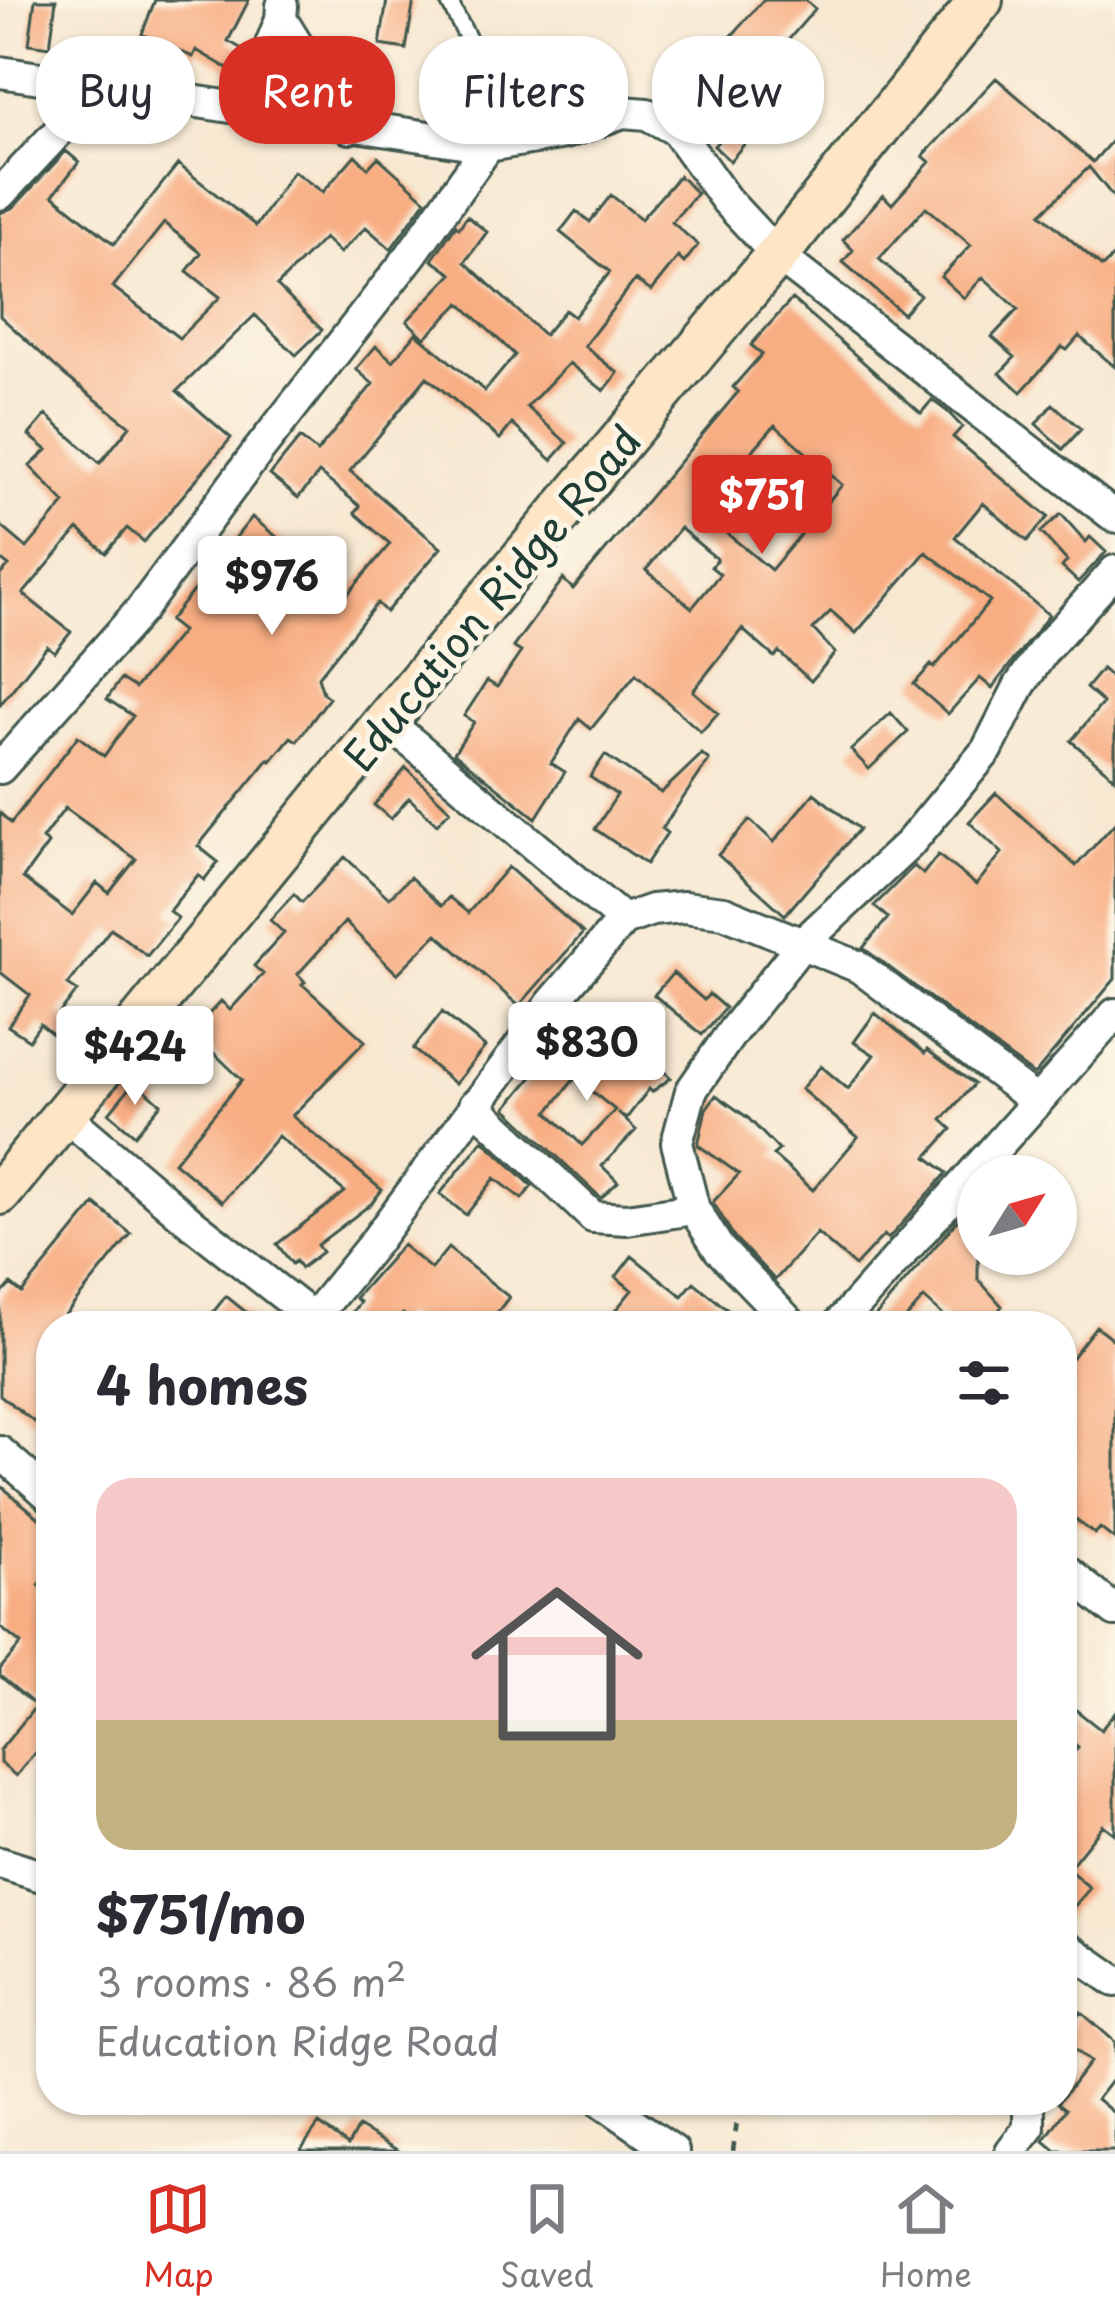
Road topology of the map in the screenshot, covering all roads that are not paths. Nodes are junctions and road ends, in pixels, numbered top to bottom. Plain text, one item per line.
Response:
1 (448, 0) edge
2 (981, 0) edge
3 (282, 9) edge
4 (297, 36) edge
5 (467, 36) edge
6 (0, 72) edge
7 (36, 77) edge
8 (628, 112) edge
9 (395, 134) edge
10 (47, 144) edge
11 (505, 144) edge
12 (488, 146) junction
13 (0, 194) edge
14 (777, 256) junction
15 (1115, 517) edge
16 (1115, 571) edge
17 (386, 721) junction
18 (0, 768) edge
19 (622, 920) junction
20 (801, 945) junction
21 (1115, 1014) edge
22 (1037, 1102) junction
23 (474, 1105) junction
24 (66, 1116) junction
25 (0, 1192) edge
26 (694, 1210) junction
27 (304, 1311) edge
28 (326, 1311) edge
29 (779, 1311) edge
30 (850, 1311) edge
31 (0, 1452) edge
32 (36, 1484) edge
33 (1077, 1580) edge
34 (1115, 1611) edge
35 (0, 1863) edge
36 (36, 1875) edge
37 (1077, 1954) edge
38 (1115, 1981) edge
39 (612, 2115) edge
40 (1029, 2115) edge
41 (631, 2139) edge
42 (673, 2151) edge
43 (1011, 2151) edge

1 - 5 lane
2 - 14 main road, Education Ridge Road
3 - 4 street
6 - 7 street
8 - 14 street
9 - 12 street
10 - 13 street
11 - 12 street
12 - 18 street
14 - 15 street
14 - 17 main road, Education Ridge Road
16 - 20 street
17 - 19 street
17 - 24 main road, Education Ridge Road
19 - 20 street
19 - 23 street
20 - 22 street
20 - 26 street
21 - 22 street
22 - 30 street
23 - 26 street
23 - 28 street
24 - 25 main road, Education Ridge Road
24 - 27 street
26 - 29 street
31 - 32 street
33 - 34 street
35 - 36 street
37 - 38 street
39 - 41 street
40 - 43 street
41 - 42 street

